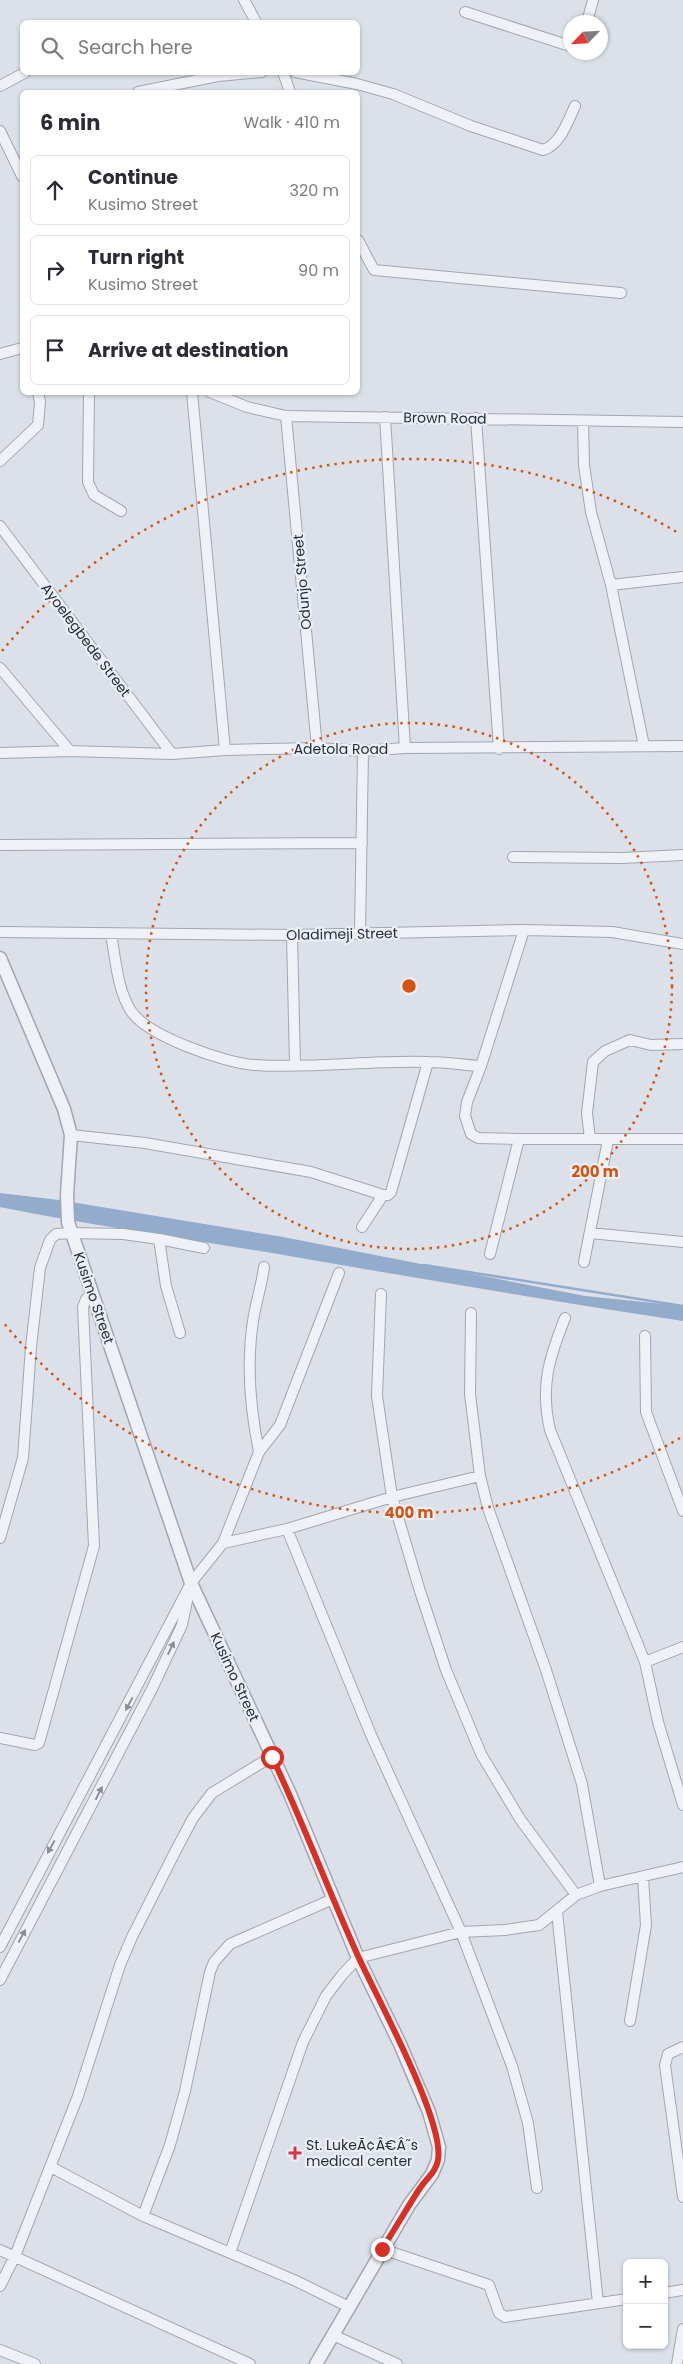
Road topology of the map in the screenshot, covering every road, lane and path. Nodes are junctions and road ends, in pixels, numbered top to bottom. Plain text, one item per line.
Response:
1 (244, 0) edge
2 (593, 0) edge
3 (465, 12) dead end
4 (589, 15) edge
5 (255, 20) edge
6 (563, 44) edge
7 (20, 75) edge
8 (229, 75) edge
9 (284, 75) edge
10 (310, 75) edge
11 (0, 86) edge
12 (148, 90) edge
13 (289, 90) edge
14 (575, 106) dead end
15 (0, 131) edge
16 (19, 161) edge
17 (360, 244) edge
18 (621, 293) dead end
19 (20, 348) edge
20 (1, 350) edge
21 (39, 395) edge
22 (89, 395) edge
23 (192, 395) edge
24 (217, 395) edge
25 (286, 416) junction
26 (385, 417) junction
27 (476, 418) junction
28 (583, 421) junction
29 (683, 422) edge
30 (0, 461) edge
31 (122, 511) dead end
32 (0, 526) edge
33 (683, 577) edge
34 (611, 585) junction
35 (0, 668) edge
36 (644, 746) junction
37 (683, 746) edge
38 (317, 748) junction
39 (405, 748) junction
40 (499, 749) junction
41 (225, 750) junction
42 (70, 751) junction
43 (363, 751) junction
44 (0, 753) edge
45 (172, 754) junction
46 (362, 843) junction
47 (0, 845) edge
48 (683, 856) edge
49 (513, 857) dead end
50 (524, 930) junction
51 (0, 932) edge
52 (360, 933) junction
53 (111, 935) junction
54 (292, 935) junction
55 (683, 944) edge
56 (0, 958) edge
57 (683, 1044) edge
58 (428, 1062) junction
59 (295, 1065) junction
60 (481, 1066) junction
61 (71, 1135) junction
62 (519, 1139) junction
63 (590, 1139) junction
64 (683, 1139) edge
65 (608, 1140) junction
66 (383, 1195) junction
67 (70, 1227) junction
68 (362, 1227) dead end
69 (590, 1233) junction
70 (159, 1239) junction
71 (683, 1242) edge
72 (204, 1248) dead end
73 (490, 1254) dead end
74 (584, 1262) dead end
75 (264, 1267) dead end
76 (339, 1273) dead end
77 (92, 1294) junction
78 (381, 1294) dead end
79 (471, 1312) dead end
80 (565, 1318) dead end
81 (180, 1333) dead end
82 (645, 1336) dead end
83 (259, 1452) junction
84 (480, 1476) junction
85 (392, 1497) junction
86 (683, 1511) edge
87 (287, 1529) junction
88 (0, 1538) edge
89 (223, 1543) junction
90 (191, 1583) junction
91 (683, 1647) edge
92 (645, 1662) junction
93 (0, 1738) edge
94 (272, 1757) junction
95 (683, 1805) edge
96 (683, 1867) edge
97 (643, 1877) junction
98 (600, 1886) junction
99 (576, 1895) junction
100 (333, 1899) junction
101 (557, 1912) junction
102 (460, 1932) junction
103 (0, 1947) edge
104 (358, 1958) junction
105 (0, 1980) edge
106 (630, 2020) dead end
107 (683, 2047) edge
108 (51, 2167) junction
109 (537, 2188) dead end
110 (683, 2197) edge
111 (143, 2216) junction
112 (382, 2249) junction
113 (0, 2250) edge
114 (230, 2253) junction
115 (15, 2256) junction
116 (0, 2286) edge
117 (683, 2290) edge
118 (668, 2292) edge
119 (623, 2300) edge
120 (598, 2303) junction
121 (349, 2307) junction
122 (683, 2329) edge
123 (333, 2335) junction
124 (0, 2350) edge
125 (35, 2364) edge
126 (250, 2364) edge
127 (316, 2364) edge
128 (397, 2364) edge
129 (677, 2364) edge

1 - 5 street
2 - 4 street
3 - 6 street
7 - 11 street
8 - 12 street
9 - 13 street
10 - 14 street
15 - 16 street
17 - 18 street
19 - 20 street
21 - 30 street
22 - 31 street
23 - 41 street
24 - 25 street, Brown Road
25 - 26 street, Brown Road
25 - 38 street, Odunjo Street
26 - 27 street, Brown Road
26 - 39 street
27 - 28 street, Brown Road
27 - 40 street
28 - 29 street, Brown Road
28 - 34 street
32 - 45 street, Ayoelegbede Street
33 - 34 street
34 - 36 street
35 - 42 street
36 - 37 street, Adetola Road
36 - 40 street, Adetola Road
38 - 41 street, Adetola Road
38 - 43 street, Adetola Road
39 - 40 street, Adetola Road
39 - 43 street, Adetola Road
41 - 45 street, Adetola Road
42 - 44 street, Adetola Road
42 - 45 street, Adetola Road
43 - 46 street
46 - 47 street
46 - 52 street
48 - 49 street
50 - 52 street, Oladimeji Street
50 - 55 street, Oladimeji Street
50 - 60 street
51 - 53 street, Oladimeji Street
52 - 54 street, Oladimeji Street
53 - 54 street, Oladimeji Street
53 - 59 street
54 - 59 street
56 - 61 street, Kusimo Street
57 - 63 street
58 - 59 street
58 - 60 street
58 - 66 street
60 - 62 street
61 - 66 street
61 - 67 street, Kusimo Street
62 - 63 street
62 - 73 street
63 - 65 street
64 - 65 street
65 - 69 street
66 - 68 street
67 - 70 street
67 - 77 street, Kusimo Street
67 - 88 street
69 - 71 street
69 - 74 street
70 - 72 street
70 - 81 street
75 - 83 street
76 - 83 street
77 - 90 street, Kusimo Street
77 - 93 street
78 - 85 street
79 - 84 street
80 - 92 street
82 - 86 street
83 - 89 street
84 - 85 street
84 - 98 street
85 - 87 street
85 - 99 street
87 - 89 street
87 - 102 street
89 - 90 street
90 - 94 street, Kusimo Street
90 -> 103 street
105 -> 90 street
91 - 92 street
92 - 95 street
94 - 100 street, Kusimo Street
94 - 108 street
96 - 97 street
97 - 98 street
97 - 106 street
98 - 99 street
99 - 101 street
100 - 104 street, Kusimo Street
100 - 111 street
101 - 102 street
101 - 120 street
102 - 104 street
102 - 109 street
104 - 112 street, Kusimo Street
104 - 114 street
107 - 110 street
108 - 111 street
108 - 115 street
111 - 114 street
112 - 120 street
112 - 121 street, Kusimo Street
113 - 115 street
114 - 121 street
115 - 116 street
115 - 126 street
117 - 118 street
119 - 120 street
121 - 123 street, Kusimo Street
122 - 129 street
123 - 127 street, Kusimo Street
123 - 128 street
124 - 125 street

